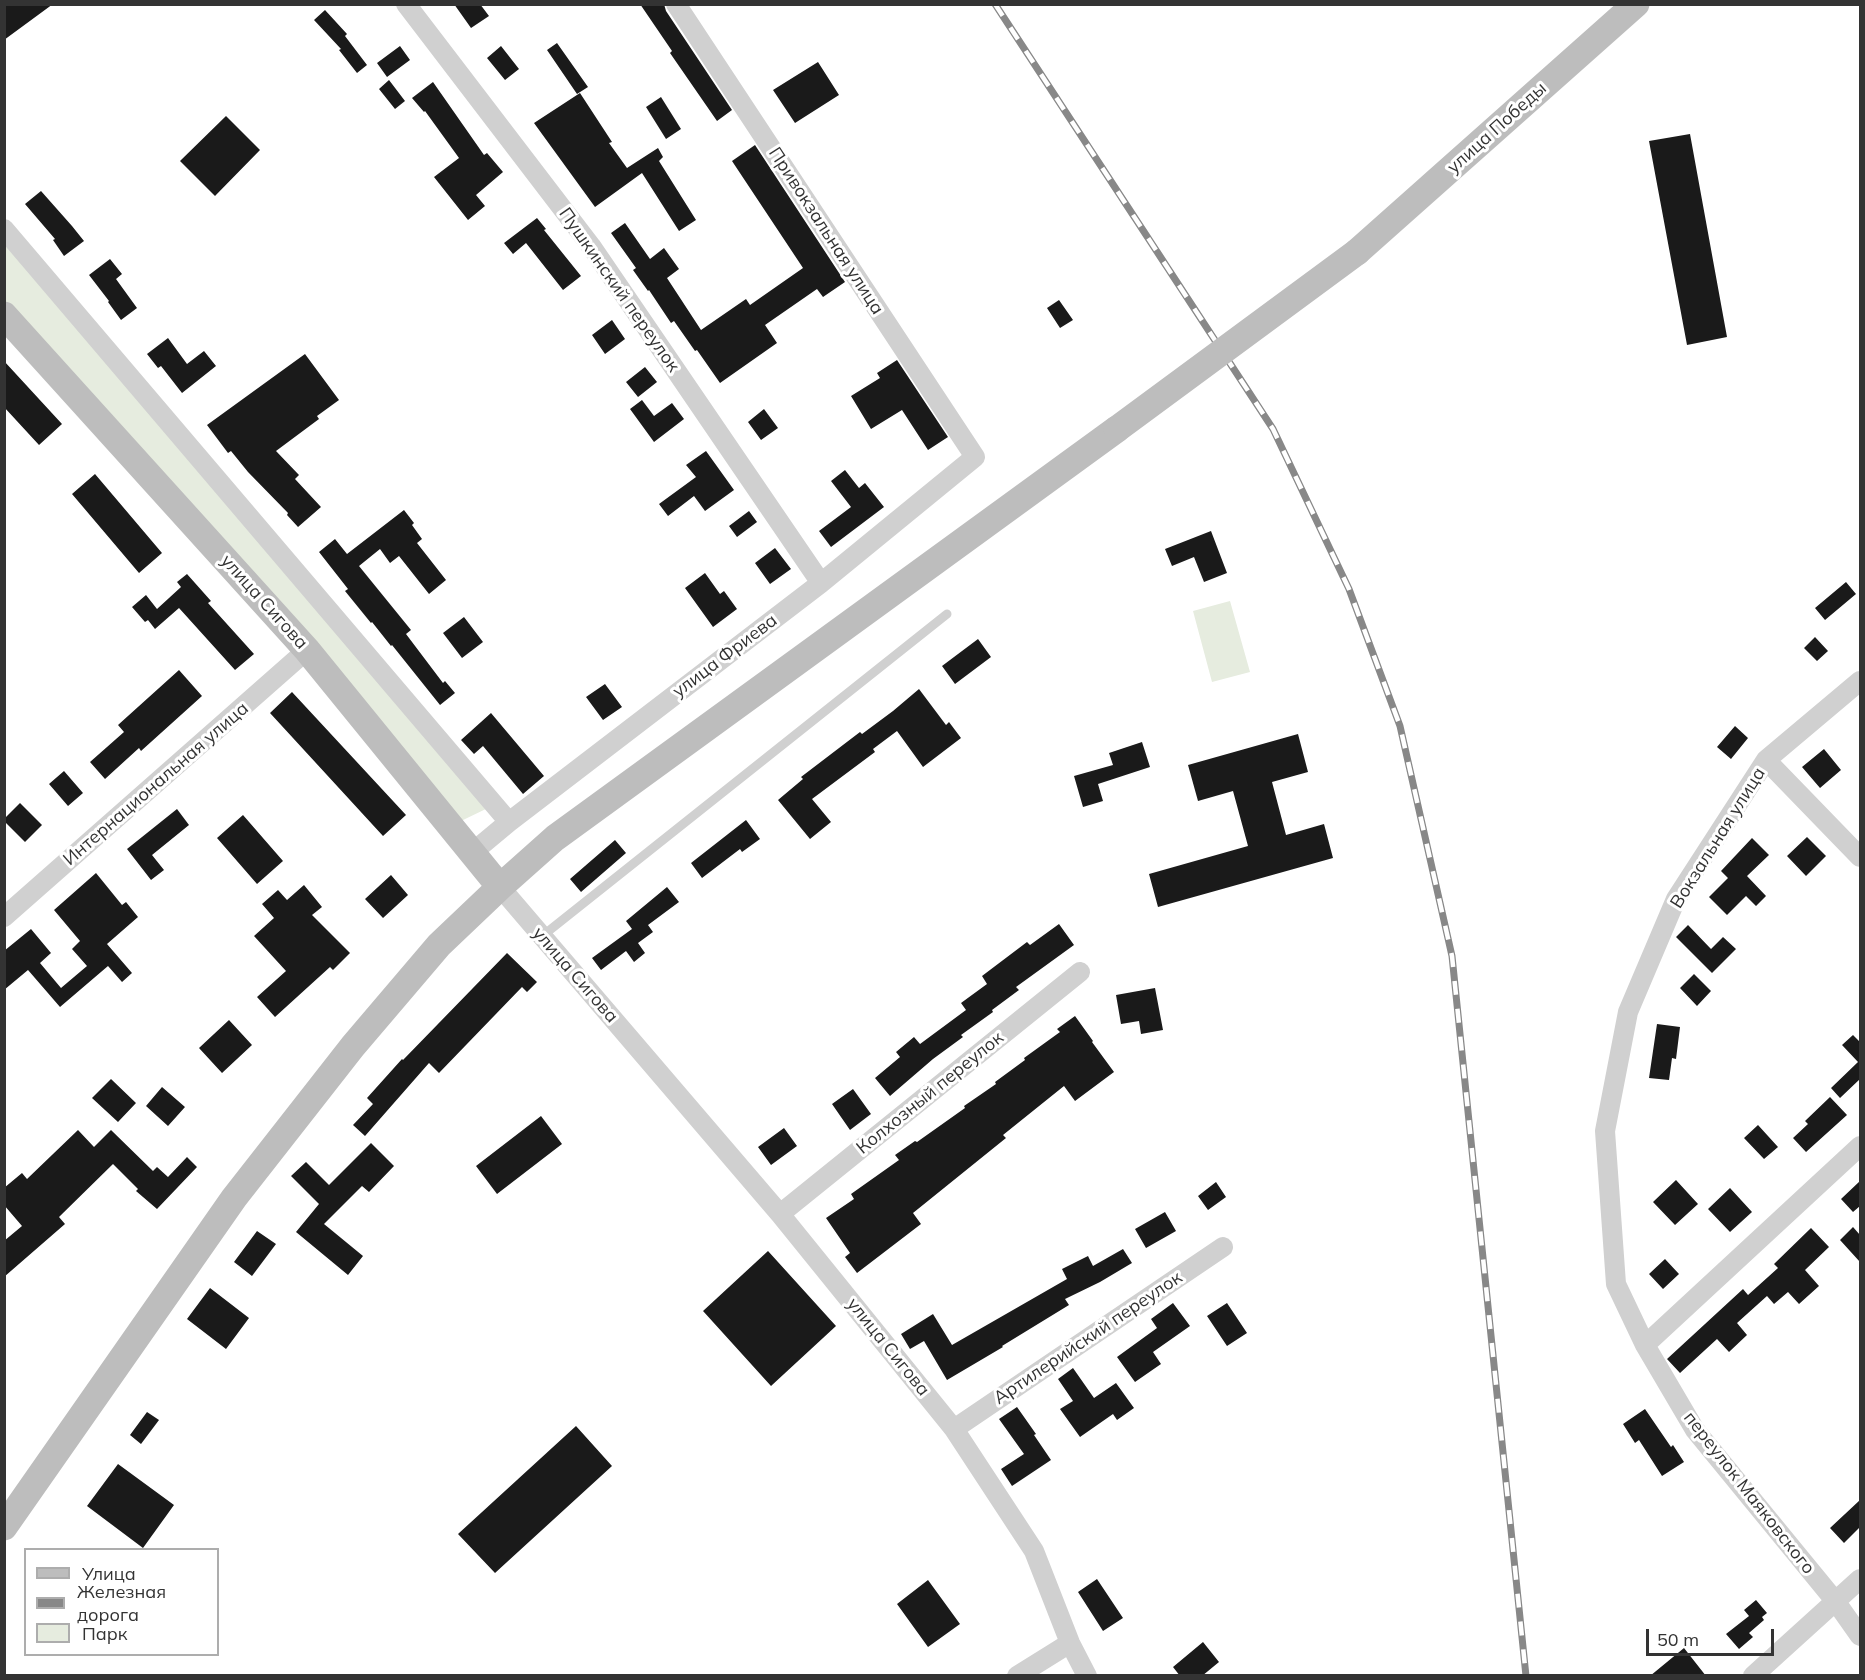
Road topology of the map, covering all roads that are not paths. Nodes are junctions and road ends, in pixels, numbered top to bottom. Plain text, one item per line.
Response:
1 (406, 4) edge
2 (676, 4) edge
3 (1636, 4) edge
4 (4, 229) edge
5 (4, 315) edge
6 (975, 457) joint
7 (821, 583) junction
8 (946, 614) dead end
9 (307, 650) junction
10 (1860, 681) edge
11 (1766, 760) junction
12 (509, 822) junction
13 (473, 852) junction
14 (1860, 857) edge
15 (500, 887) junction
16 (4, 917) edge
17 (541, 937) junction
18 (1080, 972) dead end
19 (1860, 1146) edge
20 (780, 1214) junction
21 (1223, 1247) dead end
22 (1645, 1345) junction
23 (954, 1430) junction
24 (4, 1527) edge
25 (1860, 1579) edge
26 (1836, 1602) junction
27 (1860, 1636) edge
28 (1070, 1643) junction
29 (1017, 1676) edge
30 (1087, 1676) edge
31 (1753, 1676) edge

1 - 7 street, Пушкинский переулок
2 - 6 street, Привокзальная улица
3 - 15 main road, улица Победы, bridge
4 - 12 street
5 - 9 main road, улица Сигова
6 - 7 street, улица Фриева
7 - 12 street, улица Фриева
8 - 17 lane
9 - 13 main road, улица Сигова
9 - 16 street, Интернациональная улица
10 - 11 street, Вокзальная улица
11 - 14 street
11 - 22 street, Вокзальная улица
12 - 13 street, улица Фриева
13 - 15 main road, улица Сигова
15 - 17 street, улица Сигова
15 - 24 main road, улица Победы
17 - 20 street, улица Сигова
18 - 20 street, Колхозный переулок
19 - 22 street
20 - 23 street, улица Сигова
21 - 23 street, Артилерийский переулок
22 - 26 street, переулок Маяковского
23 - 28 street, улица Сигова
25 - 26 street
26 - 27 street, переулок Маяковского
26 - 31 street
28 - 29 street
28 - 30 street, улица Сигова

